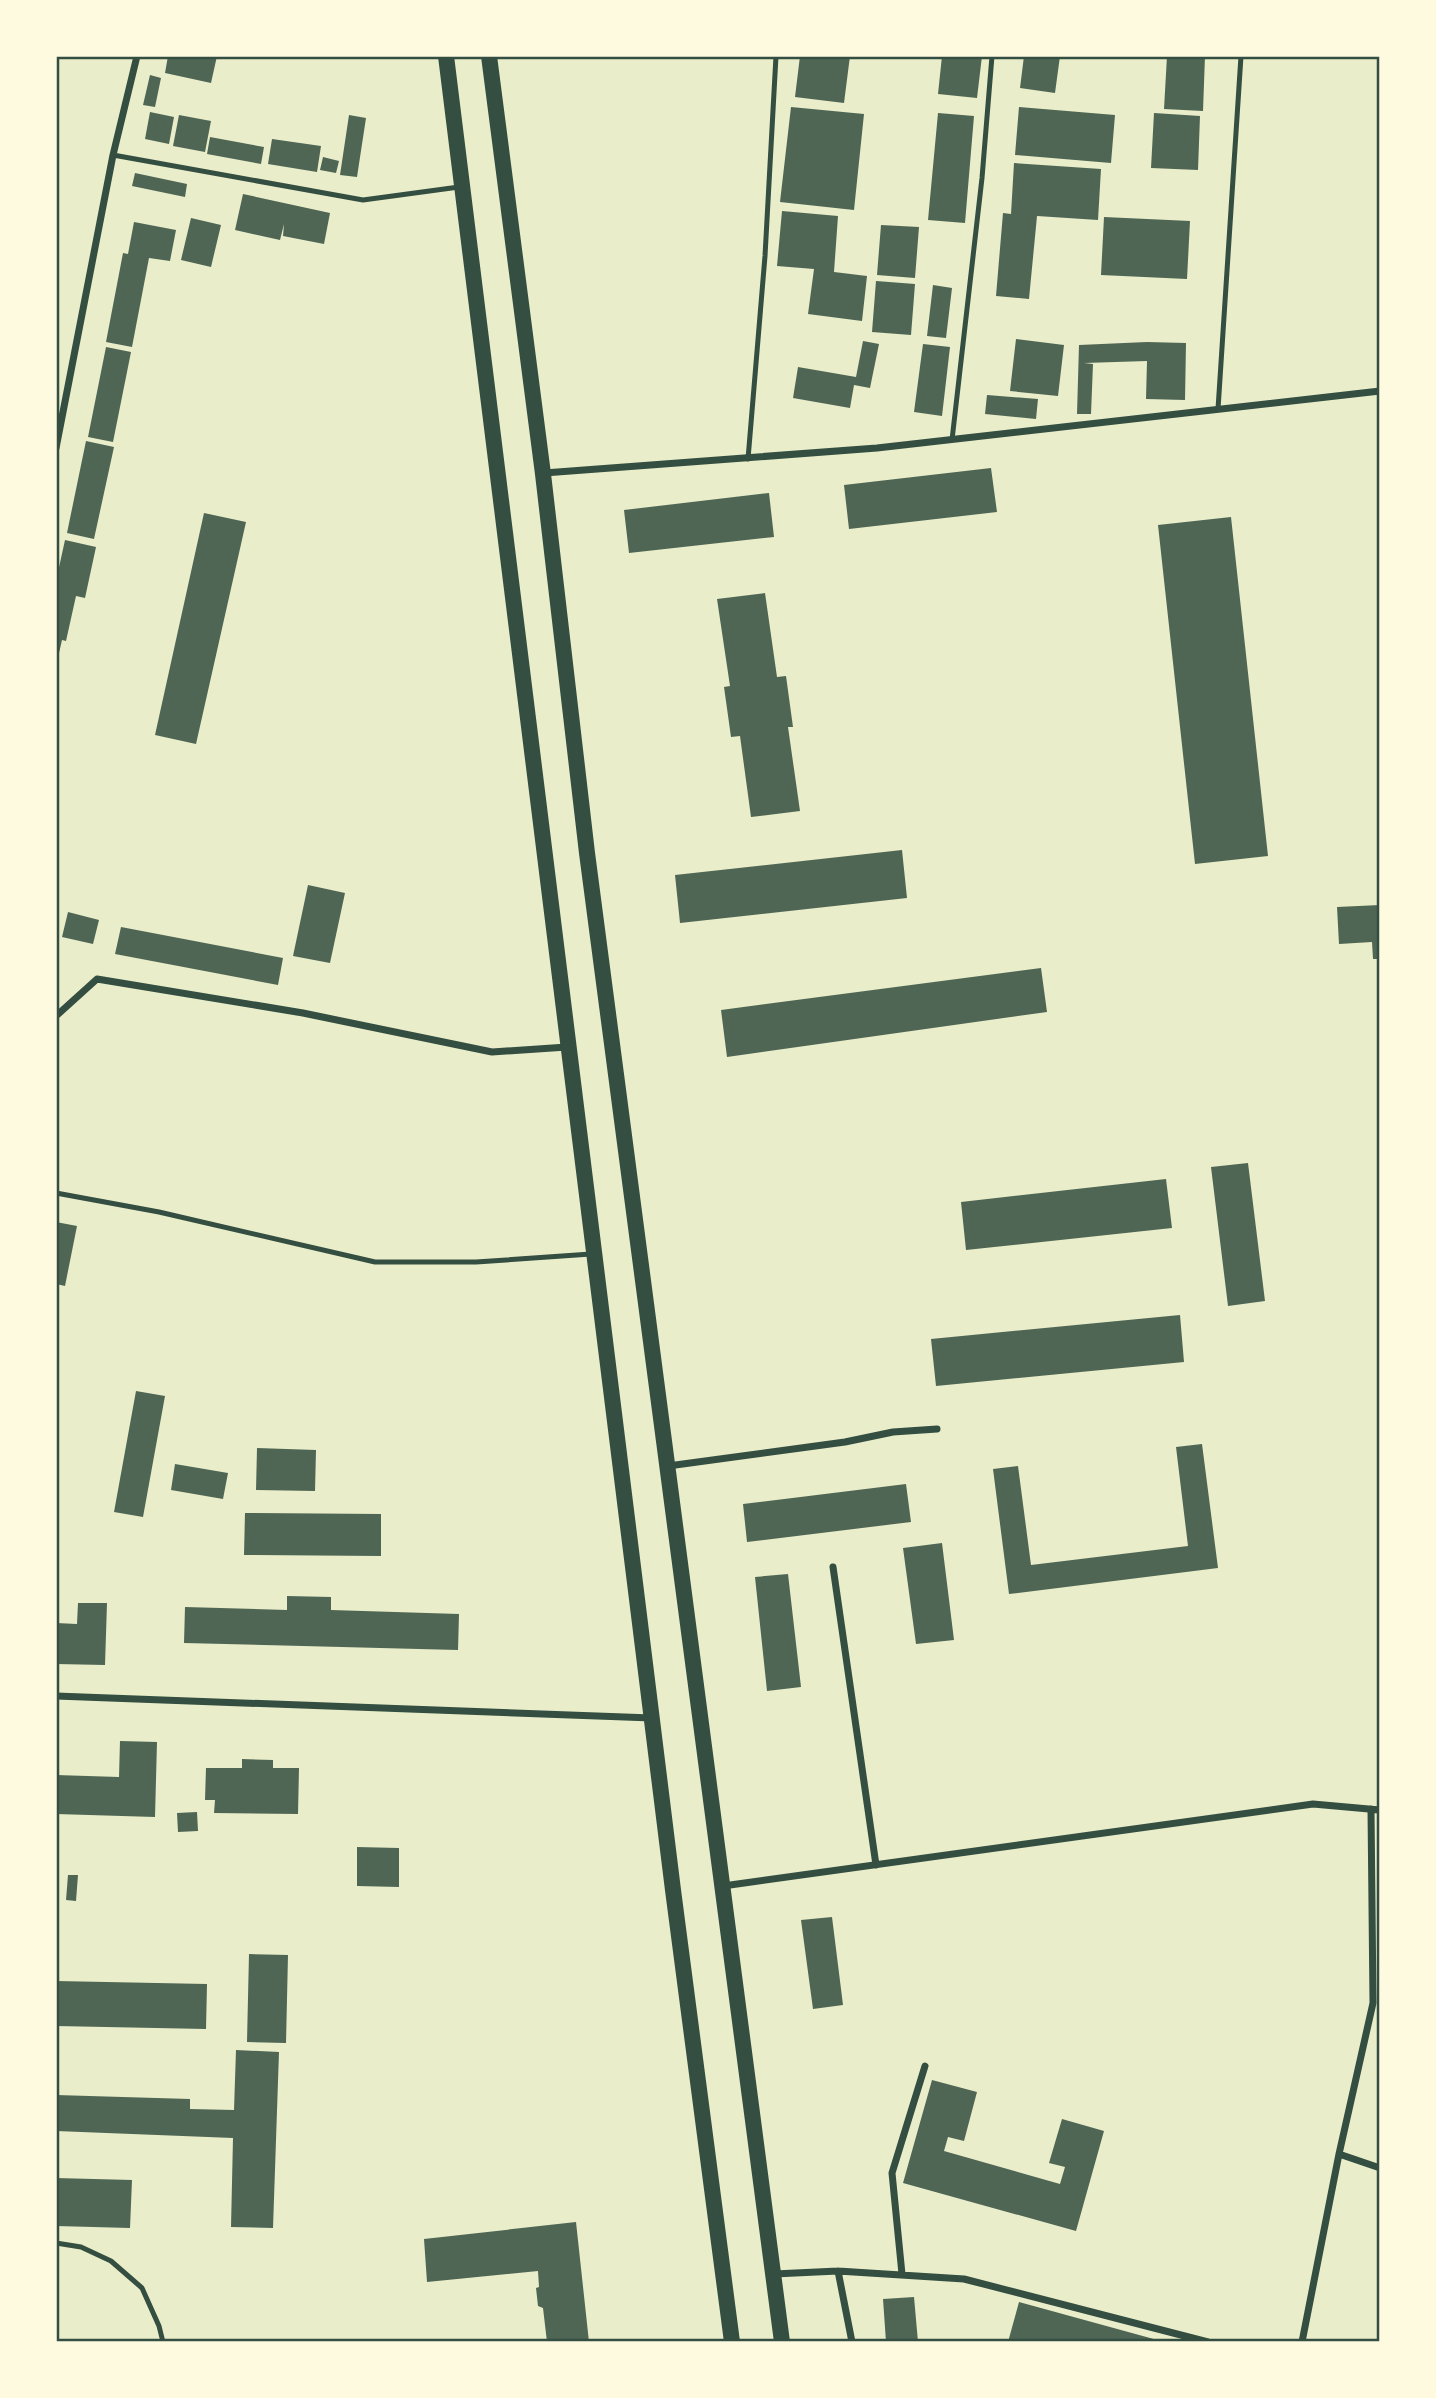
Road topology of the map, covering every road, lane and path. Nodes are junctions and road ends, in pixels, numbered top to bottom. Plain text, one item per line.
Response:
1 (137, 56) edge
2 (446, 56) edge
3 (489, 56) edge
4 (776, 56) edge
5 (992, 56) edge
6 (1241, 56) edge
7 (113, 155) junction
8 (462, 186) junction
9 (1380, 391) edge
10 (1218, 409) junction
11 (952, 440) junction
12 (56, 448) edge
13 (748, 459) junction
14 (543, 474) junction
15 (56, 1016) edge
16 (568, 1047) junction
17 (56, 1193) edge
18 (594, 1253) junction
19 (937, 1429) dead end
20 (668, 1466) junction
21 (833, 1567) dead end
22 (56, 1696) edge
23 (652, 1718) junction
24 (1376, 1809) edge
25 (876, 1865) junction
26 (723, 1886) junction
27 (925, 2066) dead end
28 (1339, 2154) junction
29 (1380, 2168) edge
30 (56, 2244) edge
31 (838, 2271) junction
32 (774, 2274) junction
33 (902, 2274) junction
34 (163, 2342) edge
35 (732, 2342) edge
36 (782, 2342) edge
37 (852, 2342) edge
38 (1208, 2342) edge
39 (1302, 2342) edge

1 - 7 street
2 - 8 highway
3 - 14 highway
4 - 13 lane
5 - 11 lane
6 - 10 lane
7 - 8 lane
7 - 12 street
8 - 16 highway
9 - 10 street
10 - 11 street
11 - 13 street
13 - 14 street
14 - 20 highway
15 - 16 street
16 - 18 highway
17 - 18 lane
18 - 23 highway
19 - 20 street
20 - 26 highway
21 - 25 street
22 - 23 street
23 - 35 highway
24 - 25 street
24 - 28 street
25 - 26 street
26 - 32 highway
27 - 33 street
28 - 29 street
28 - 39 street
30 - 34 lane
31 - 32 street
31 - 33 street
31 - 37 street
32 - 36 highway
33 - 38 street

